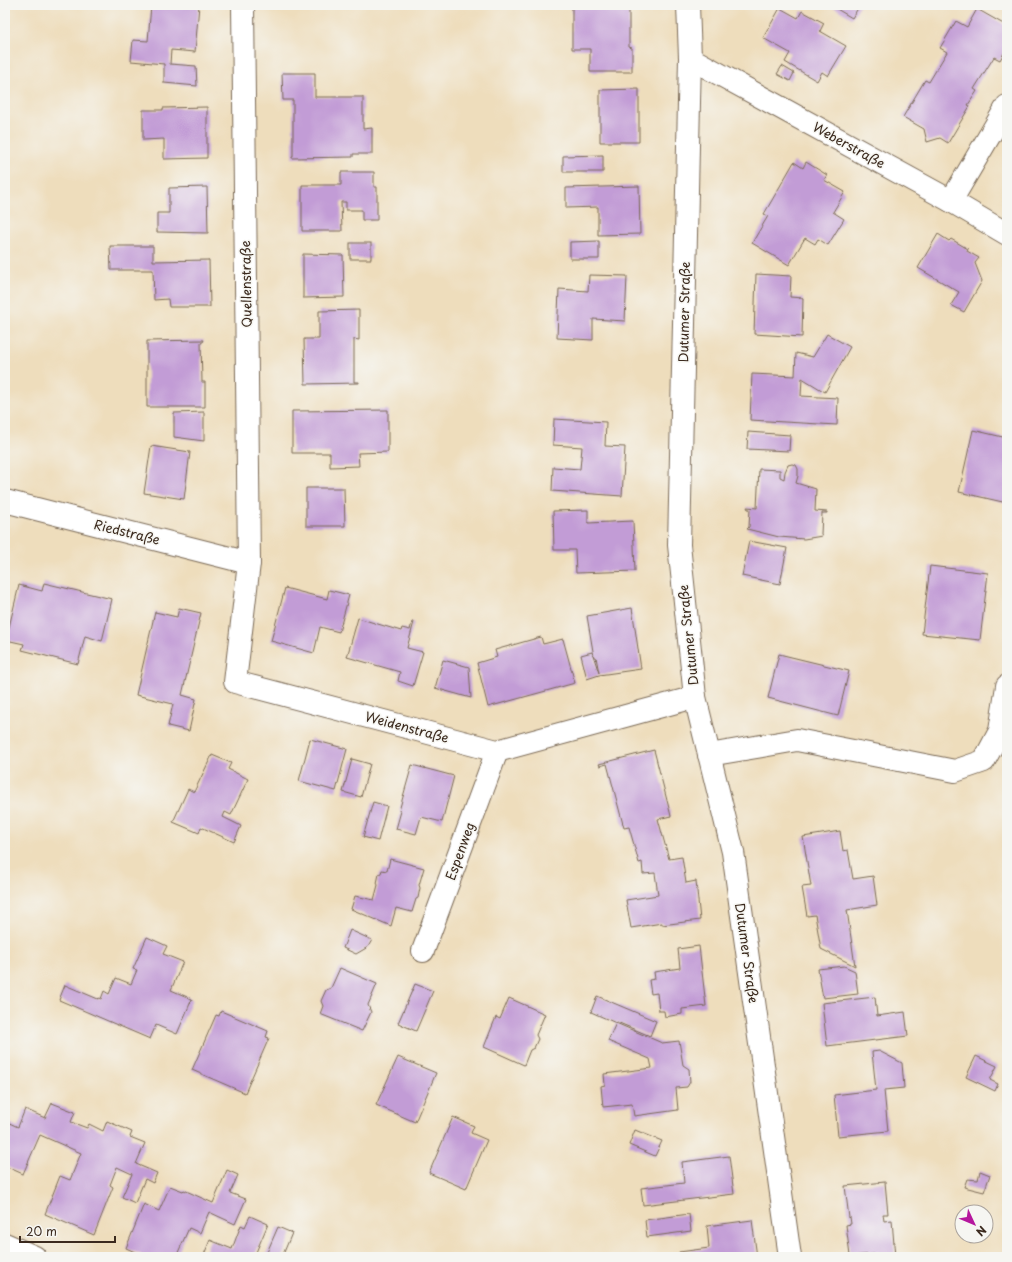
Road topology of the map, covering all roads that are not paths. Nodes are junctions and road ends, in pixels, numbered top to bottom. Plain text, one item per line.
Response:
1 (243, 5) edge
2 (688, 5) edge
3 (690, 58) junction
4 (1007, 106) edge
5 (951, 201) junction
6 (1007, 234) edge
7 (5, 501) edge
8 (249, 563) junction
9 (1007, 686) edge
10 (695, 698) junction
11 (497, 751) junction
12 (709, 755) junction
13 (423, 951) dead end
14 (5, 1244) edge
15 (35, 1257) edge
16 (790, 1257) edge

1 - 8 street, Quellenstraße
2 - 3 street, Dutumer Straße
3 - 5 street, Weberstraße
3 - 10 street, Dutumer Straße
4 - 5 street
5 - 6 street, Weberstraße
7 - 8 street, Riedstraße
8 - 11 street, Weidenstraße
9 - 12 street
10 - 11 street, Weidenstraße
10 - 12 street, Dutumer Straße
11 - 13 street, Espenweg
12 - 16 street, Dutumer Straße
14 - 15 street

